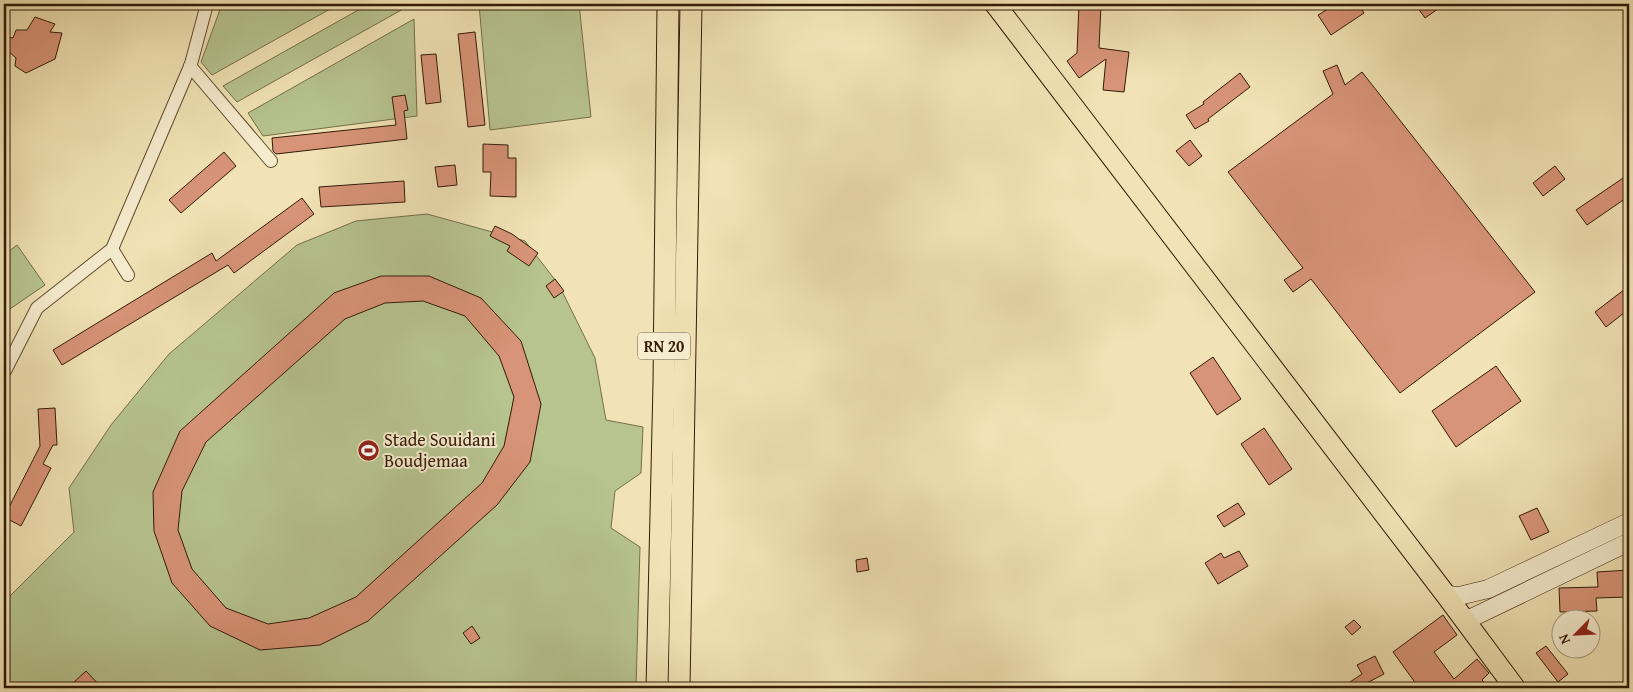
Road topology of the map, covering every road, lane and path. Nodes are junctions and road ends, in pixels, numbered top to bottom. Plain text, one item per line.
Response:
1 (207, 4) edge
2 (668, 4) edge
3 (690, 4) edge
4 (994, 4) edge
5 (190, 66) junction
6 (271, 162) dead end
7 (112, 249) junction
8 (128, 275) dead end
9 (5, 371) dead end
10 (1629, 522) edge
11 (1629, 542) edge
12 (1446, 595) junction
13 (1465, 621) junction
14 (657, 688) edge
15 (679, 688) edge
16 (1515, 688) edge

1 - 5 street
2 - 14 highway, RN 20
3 - 15 highway, RN 20
4 - 12 main road
5 - 6 street
5 - 7 street
7 - 8 street
7 - 9 street
10 - 12 main road
11 - 13 main road
12 - 13 main road
13 - 16 main road

